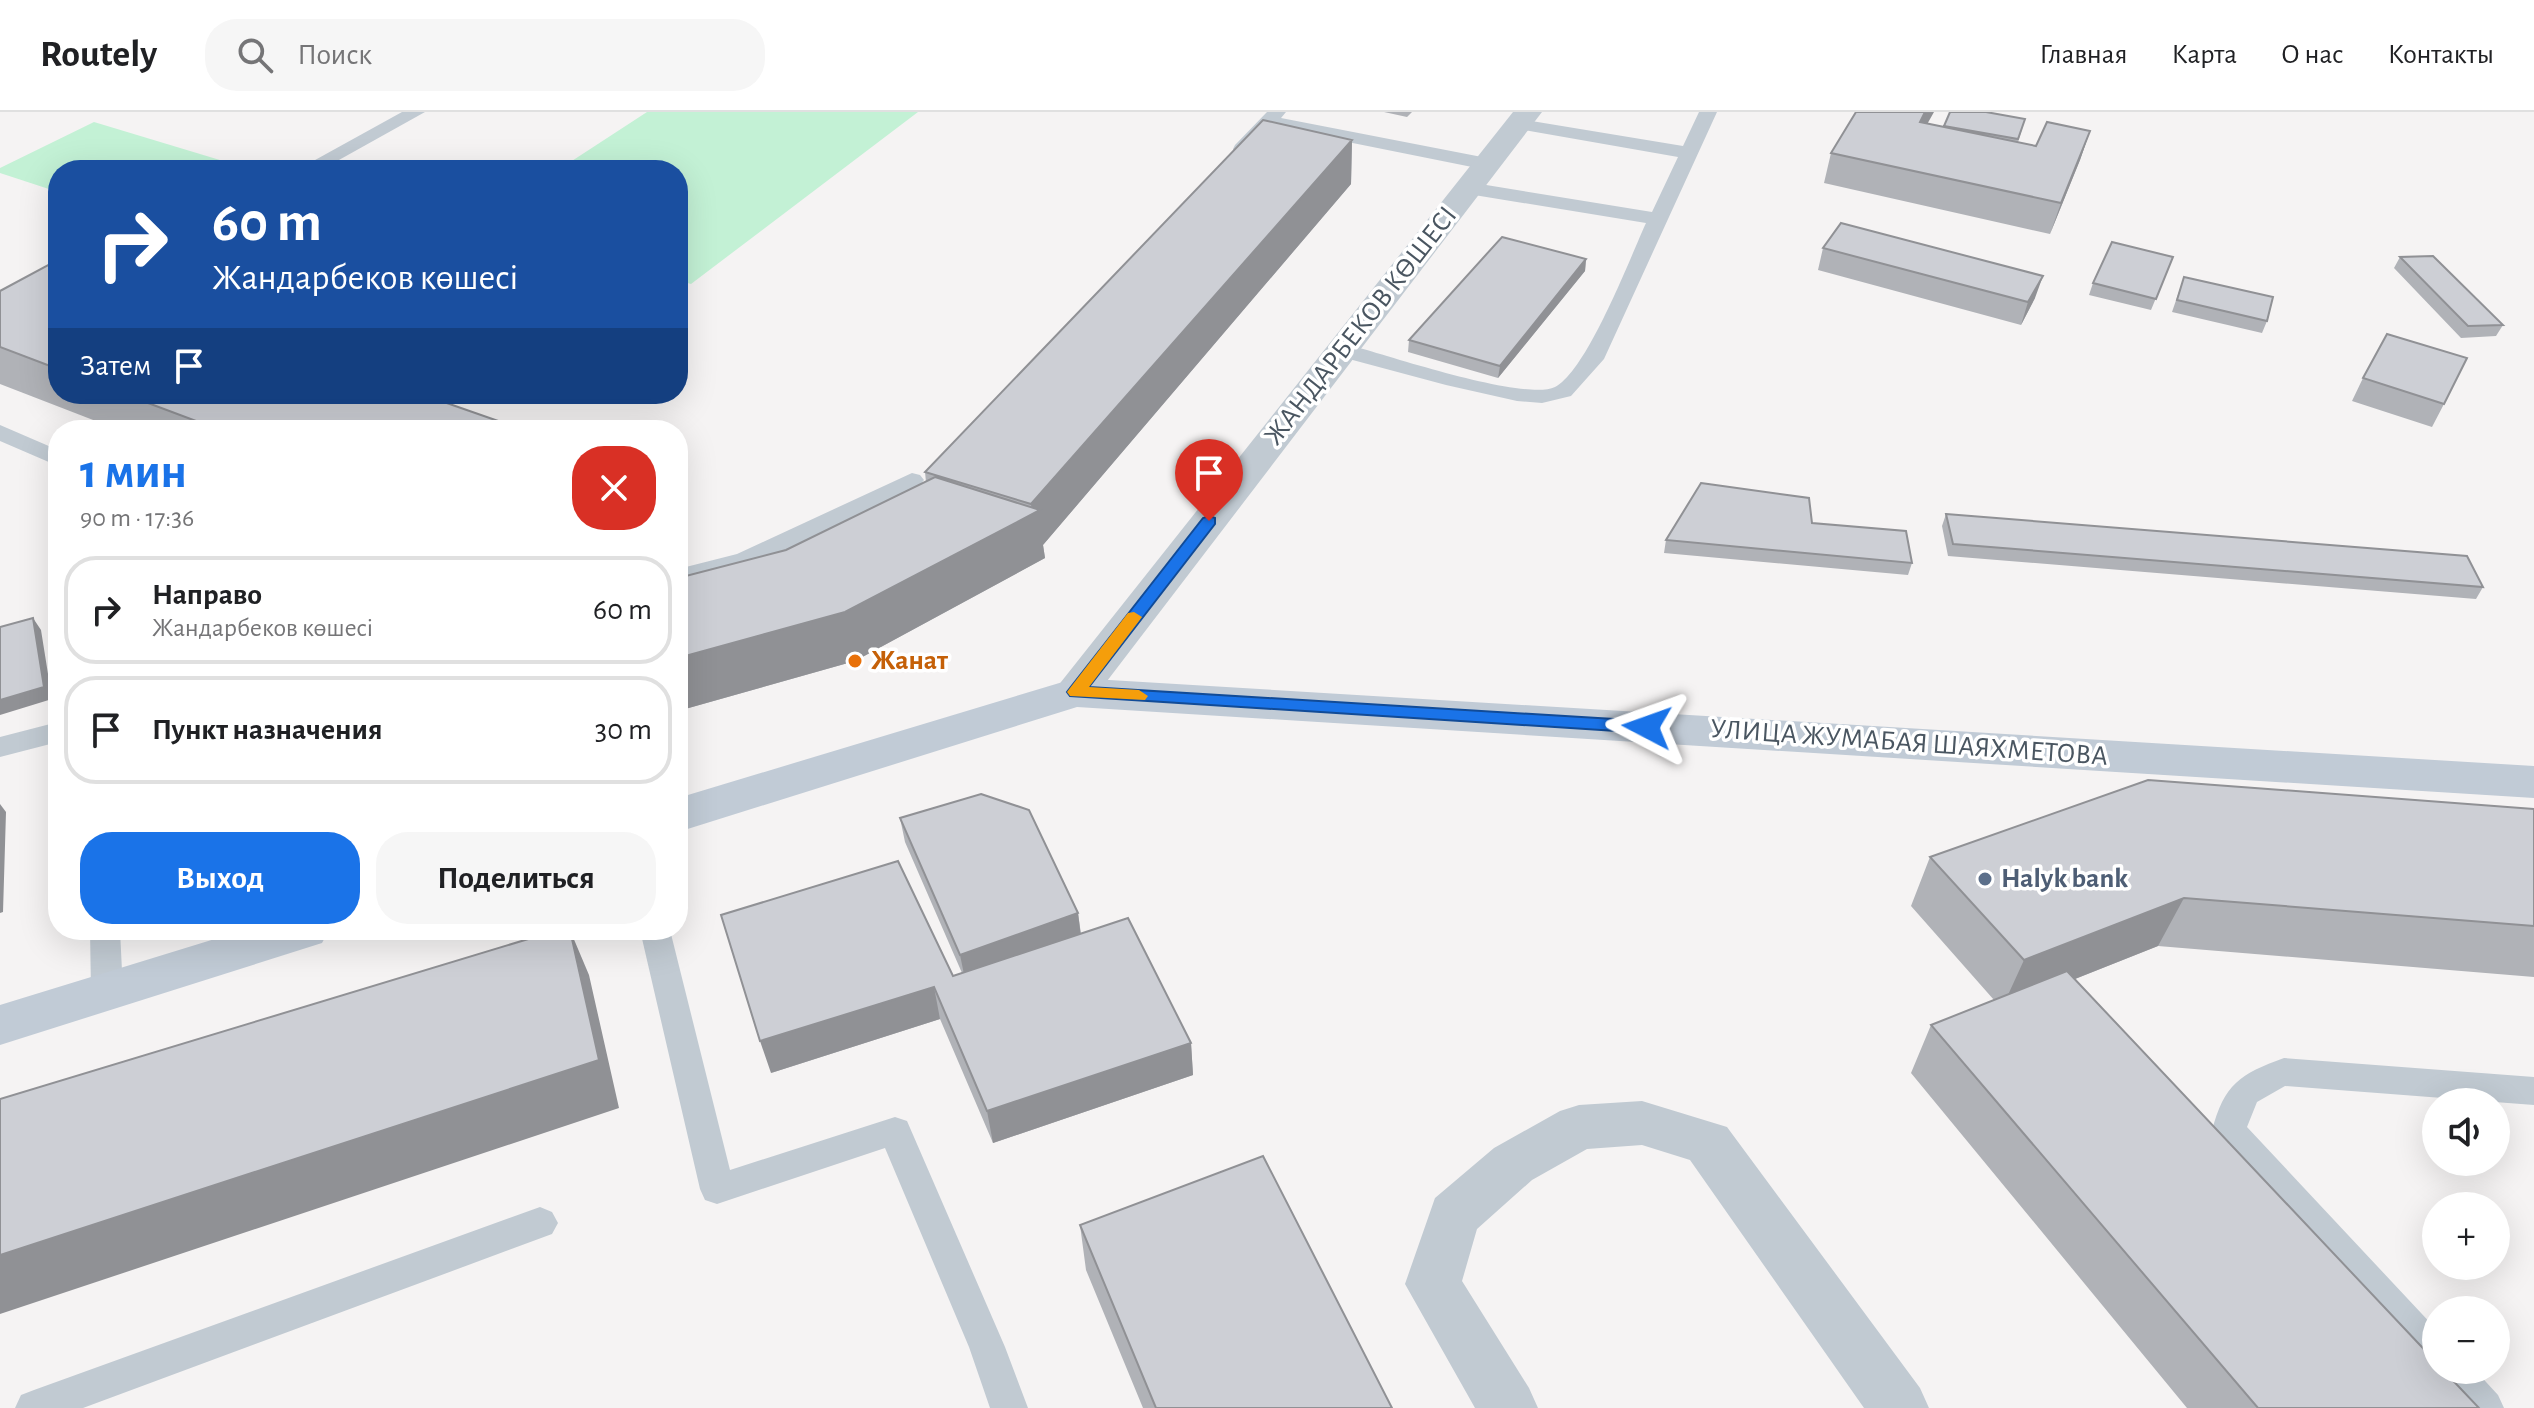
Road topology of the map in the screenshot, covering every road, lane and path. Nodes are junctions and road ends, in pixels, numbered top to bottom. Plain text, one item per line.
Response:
1 (416, 112) edge
2 (1708, 112) edge
3 (1273, 117) edge
4 (1523, 118) edge
5 (1689, 153) junction
6 (326, 160) edge
7 (1226, 167) edge
8 (1478, 176) junction
9 (1658, 219) junction
10 (1342, 350) junction
11 (0, 432) edge
12 (48, 454) edge
13 (912, 480) dead end
14 (688, 574) edge
15 (1076, 692) junction
16 (48, 735) edge
17 (0, 747) edge
18 (2534, 782) edge
19 (688, 812) edge
20 (105, 940) edge
21 (273, 940) edge
22 (657, 940) edge
23 (107, 992) junction
24 (0, 1025) edge
25 (2534, 1091) edge
26 (540, 1223) dead end
27 (2422, 1340) edge
28 (2463, 1384) edge
29 (34, 1408) edge
30 (1009, 1408) edge
31 (1508, 1408) edge
32 (1899, 1408) edge
33 (2485, 1408) edge

1 - 6 lane
2 - 5 lane
3 - 7 lane
3 - 8 lane
4 - 5 lane
4 - 8 street, ЖАНДАРБЕКОВ КӨШЕСІ
5 - 9 lane
8 - 9 lane
8 - 10 street, ЖАНДАРБЕКОВ КӨШЕСІ
9 - 10 lane
10 - 15 street, ЖАНДАРБЕКОВ КӨШЕСІ
11 - 12 lane
13 - 14 lane
15 - 18 street, УЛИЦА ЖУМАБАЯ ШАЯХМЕТОВА
15 - 19 street, УЛИЦА ЖУМАБАЯ ШАЯХМЕТОВА
16 - 17 lane
20 - 23 lane
21 - 23 street
22 - 30 lane
23 - 24 street
25 - 27 lane
26 - 29 lane
28 - 33 lane
31 - 32 street

